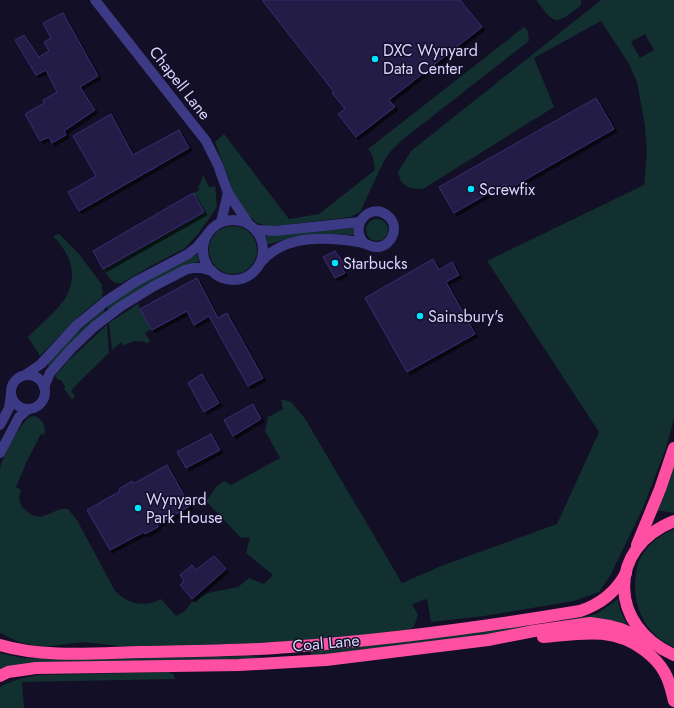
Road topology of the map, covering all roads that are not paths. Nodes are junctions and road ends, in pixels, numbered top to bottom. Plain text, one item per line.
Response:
1 (95, 0) edge
2 (228, 193) junction
3 (221, 222) junction
4 (360, 222) junction
5 (252, 226) junction
6 (207, 235) junction
7 (364, 242) junction
8 (262, 261) junction
9 (212, 271) junction
10 (25, 375) junction
11 (44, 387) junction
12 (11, 394) junction
13 (28, 409) junction
14 (0, 425) edge
15 (674, 448) edge
16 (0, 453) edge
17 (674, 522) edge
18 (635, 550) junction
19 (626, 573) junction
20 (488, 640) junction
21 (650, 641) junction
22 (0, 645) edge
23 (670, 653) edge
24 (674, 666) edge
25 (0, 676) edge
26 (674, 701) edge

1 - 2 street, Chapell Lane
2 - 3 street
2 - 5 street, Chapell Lane
3 - 5 street
3 - 6 street
4 - 5 street
4 - 7 street
4 - 7 street
5 - 8 street
6 - 9 street
6 - 10 street
7 - 8 street
8 - 9 street
9 - 11 street
10 - 11 street
10 - 12 street
11 - 13 street
12 - 13 street
12 - 14 street
13 - 16 street
15 - 18 highway
17 - 18 highway
18 - 19 highway
19 - 21 highway
19 - 22 highway, Coal Lane
20 - 21 highway, Coal Lane
20 - 25 highway, Coal Lane
20 - 26 highway
21 - 23 highway
23 - 24 highway

